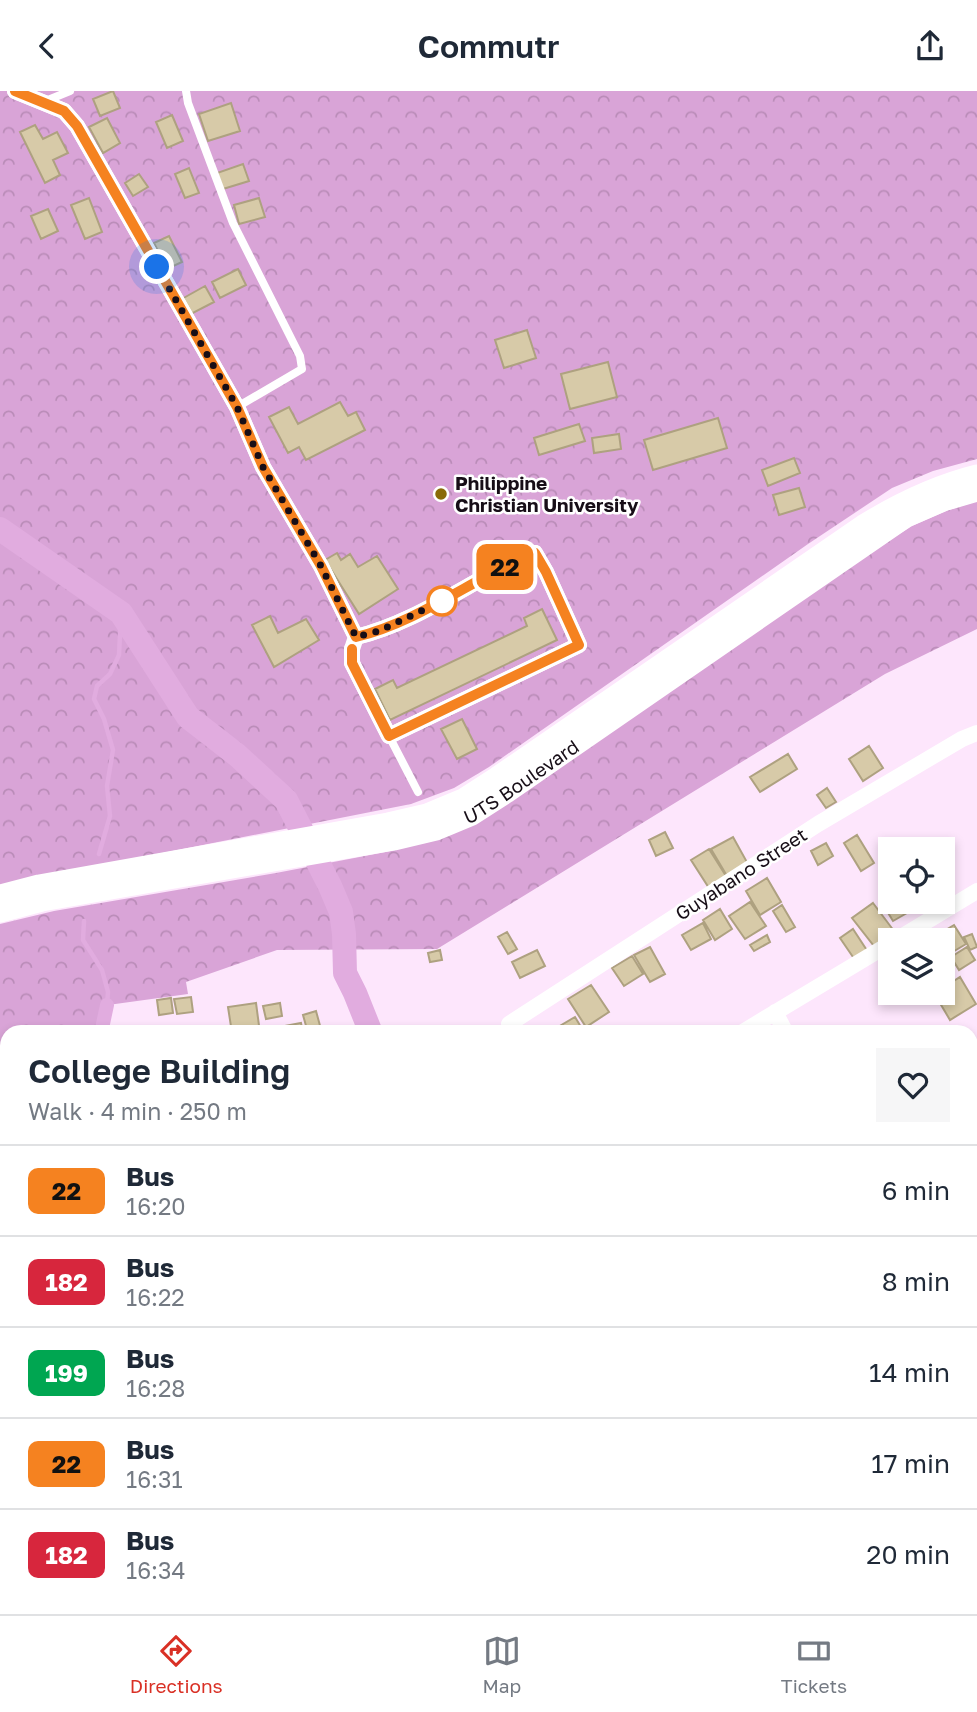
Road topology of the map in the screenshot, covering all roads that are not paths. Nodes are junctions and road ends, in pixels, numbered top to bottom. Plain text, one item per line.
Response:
1 (15, 91) edge
2 (70, 91) edge
3 (186, 91) edge
4 (43, 102) junction
5 (237, 407) junction
6 (977, 475) edge
7 (977, 491) edge
8 (356, 637) junction
9 (977, 733) edge
10 (389, 736) junction
11 (418, 792) dead end
12 (332, 842) junction
13 (272, 853) junction
14 (977, 891) edge
15 (0, 895) edge
16 (0, 912) edge
17 (916, 928) edge
18 (878, 951) edge
19 (775, 1012) junction
20 (516, 1025) edge
21 (754, 1025) edge
22 (782, 1025) edge

1 - 4 street
2 - 4 lane
3 - 5 lane
4 - 5 street
5 - 8 street
6 - 12 main road, UTS Boulevard
7 - 12 main road, UTS Boulevard
8 - 10 street
8 - 10 street
9 - 20 street, Guyabano Street
10 - 11 lane
12 - 13 main road, UTS Boulevard
13 - 15 main road, UTS Boulevard
13 - 16 main road, UTS Boulevard
14 - 17 street
18 - 19 street
19 - 21 street
19 - 22 street

